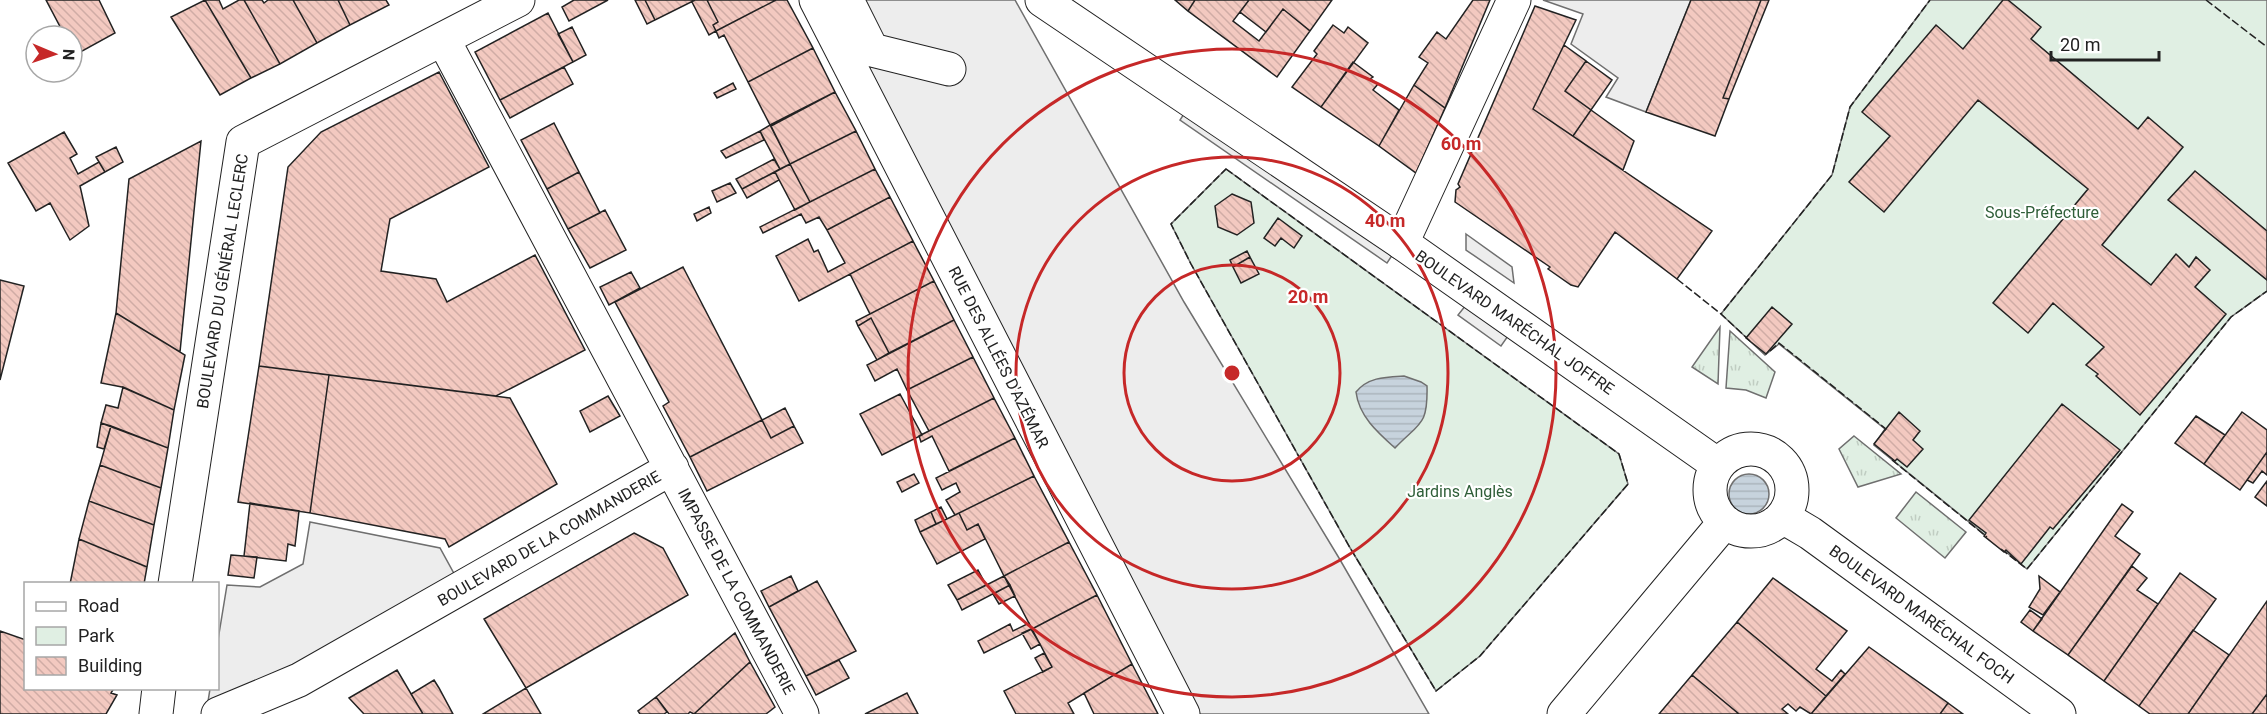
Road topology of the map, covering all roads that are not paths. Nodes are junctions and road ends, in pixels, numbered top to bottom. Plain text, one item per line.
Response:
1 (518, 0) edge
2 (816, 0) edge
3 (847, 0) edge
4 (1042, 0) edge
5 (1514, 0) edge
6 (444, 39) junction
7 (949, 69) dead end
8 (1402, 243) junction
9 (1718, 465) junction
10 (672, 468) junction
11 (1783, 517) junction
12 (1724, 523) junction
13 (176, 582) edge
14 (159, 690) edge
15 (156, 714) edge
16 (218, 714) edge
17 (802, 714) edge
18 (1183, 714) edge
19 (1564, 714) edge
20 (2059, 714) edge

1 - 6 street, BOULEVARD DU GÉNÉRAL LECLERC
2 - 18 street, RUE DES ALLÉES D'AZÉMAR
3 - 7 street
4 - 8 street, BOULEVARD MARÉCHAL JOFFRE
5 - 8 street
6 - 10 street, BOULEVARD DE LA COMMANDERIE
6 - 13 street, BOULEVARD DU GÉNÉRAL LECLERC
8 - 9 street, BOULEVARD MARÉCHAL JOFFRE
9 - 11 street
9 - 12 street
10 - 16 street, BOULEVARD DE LA COMMANDERIE
10 - 17 street, IMPASSE DE LA COMMANDERIE
11 - 12 street
11 - 20 street, BOULEVARD MARÉCHAL FOCH
12 - 19 street
14 - 15 street

